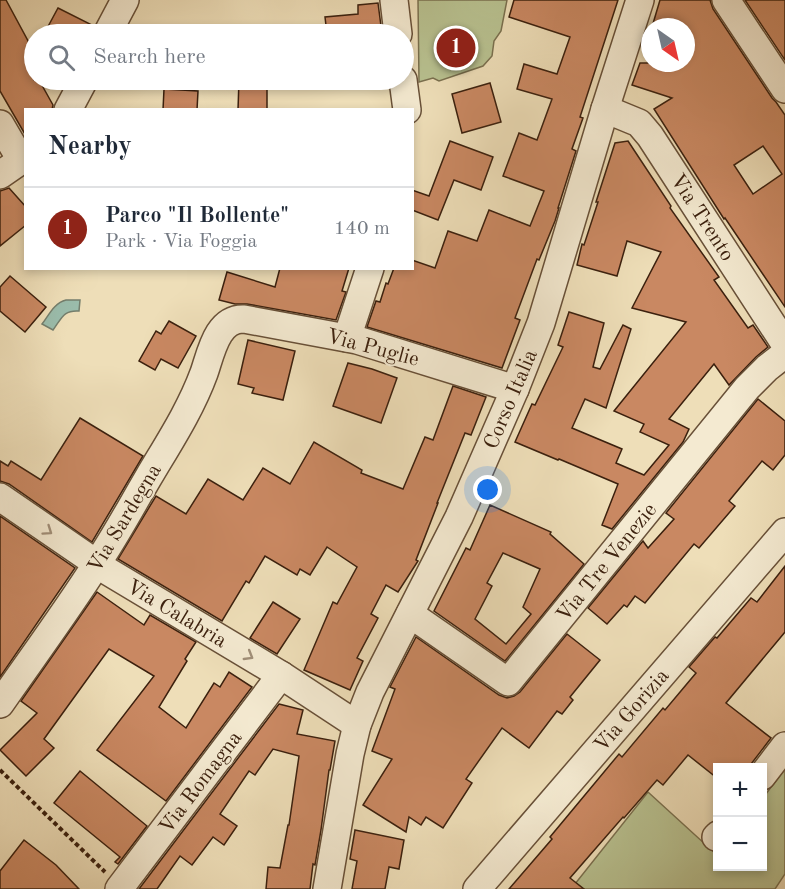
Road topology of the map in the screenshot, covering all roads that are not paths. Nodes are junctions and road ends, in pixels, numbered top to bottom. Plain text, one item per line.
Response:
1 (125, 0) edge
2 (394, 0) edge
3 (640, 0) edge
4 (726, 0) edge
5 (112, 24) edge
6 (397, 24) edge
7 (785, 89) edge
8 (79, 90) edge
9 (404, 90) edge
10 (69, 108) edge
11 (407, 108) edge
12 (605, 109) junction
13 (0, 124) edge
14 (23, 158) edge
15 (0, 175) edge
16 (369, 270) edge
17 (228, 322) joint
18 (346, 338) junction
19 (785, 344) edge
20 (785, 354) edge
21 (516, 389) junction
22 (0, 497) edge
23 (785, 532) edge
24 (97, 565) junction
25 (410, 614) junction
26 (281, 675) junction
27 (0, 704) edge
28 (357, 725) junction
29 (785, 746) edge
30 (767, 769) edge
31 (120, 888) edge
32 (327, 889) edge
33 (477, 889) edge

1 - 5 street
2 - 6 street
3 - 12 street, Corso Italia
4 - 7 street
8 - 10 street
9 - 11 street
12 - 19 street, Via Trento
12 - 21 street, Corso Italia
13 - 14 street
14 - 15 street
16 - 18 street
17 - 18 street, Via Puglie
17 - 24 street, Via Sardegna
18 - 21 street, Via Puglie
20 - 25 street, Via Tre Venezie
21 - 25 street, Corso Italia
22 -> 24 street, Via Calabria
23 - 33 street, Via Gorizia
24 -> 26 street, Via Calabria
24 - 27 street, Via Sardegna
25 - 28 street, Corso Italia
26 - 28 street, Via Calabria
26 - 31 street, Via Romagna
28 - 32 street, Corso Italia
29 - 30 street

